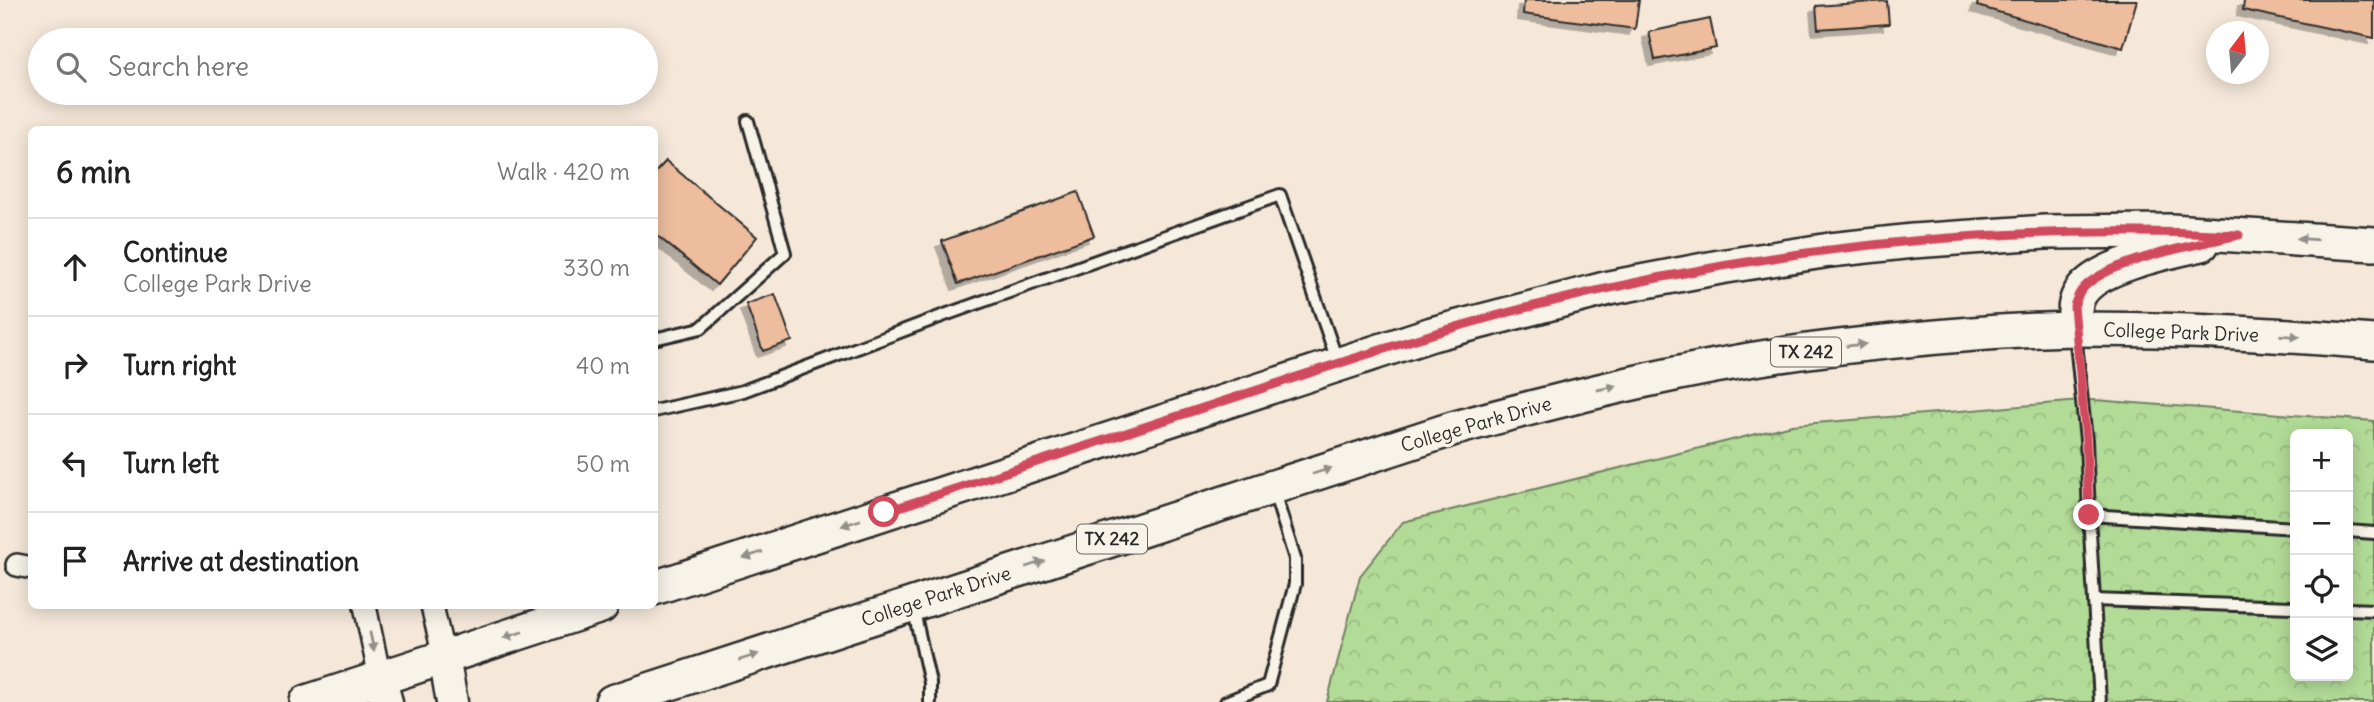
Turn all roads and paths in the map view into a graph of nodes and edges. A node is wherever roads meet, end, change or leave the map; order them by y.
1 (748, 121) dead end
2 (2239, 235) junction
3 (2374, 244) edge
4 (2075, 329) junction
5 (658, 338) edge
6 (2374, 342) edge
7 (1338, 363) junction
8 (658, 410) edge
9 (1272, 487) junction
10 (2089, 515) junction
11 (2290, 528) edge
12 (2353, 531) edge
13 (2374, 533) edge
14 (658, 587) edge
15 (2094, 600) junction
16 (913, 604) junction
17 (2290, 607) edge
18 (366, 609) edge
19 (433, 609) edge
20 (592, 609) edge
21 (2353, 609) edge
22 (2374, 610) edge
23 (444, 657) junction
24 (684, 678) junction
25 (384, 690) edge
26 (307, 702) edge
27 (452, 702) edge
28 (612, 702) edge
29 (646, 702) edge
30 (930, 702) edge
31 (1226, 702) edge
32 (2100, 702) edge

1 - 5 lane
3 -> 2 main road
2 - 4 main road
2 - 7 main road
4 -> 6 main road, College Park Drive / TX 242
9 -> 4 main road, College Park Drive / TX 242
4 - 10 lane
7 - 8 lane
7 -> 14 main road
16 -> 9 main road, College Park Drive / TX 242
9 - 31 lane
10 - 11 lane
10 - 15 lane
12 - 13 lane
15 - 17 lane
15 - 32 lane
24 -> 16 main road, College Park Drive / TX 242
16 - 30 lane
18 -> 25 street
19 - 23 street
20 -> 23 main road
21 - 22 lane
23 - 25 main road
23 - 27 main road
24 - 28 main road, College Park Drive / TX 242
24 - 29 main road
25 - 26 main road

